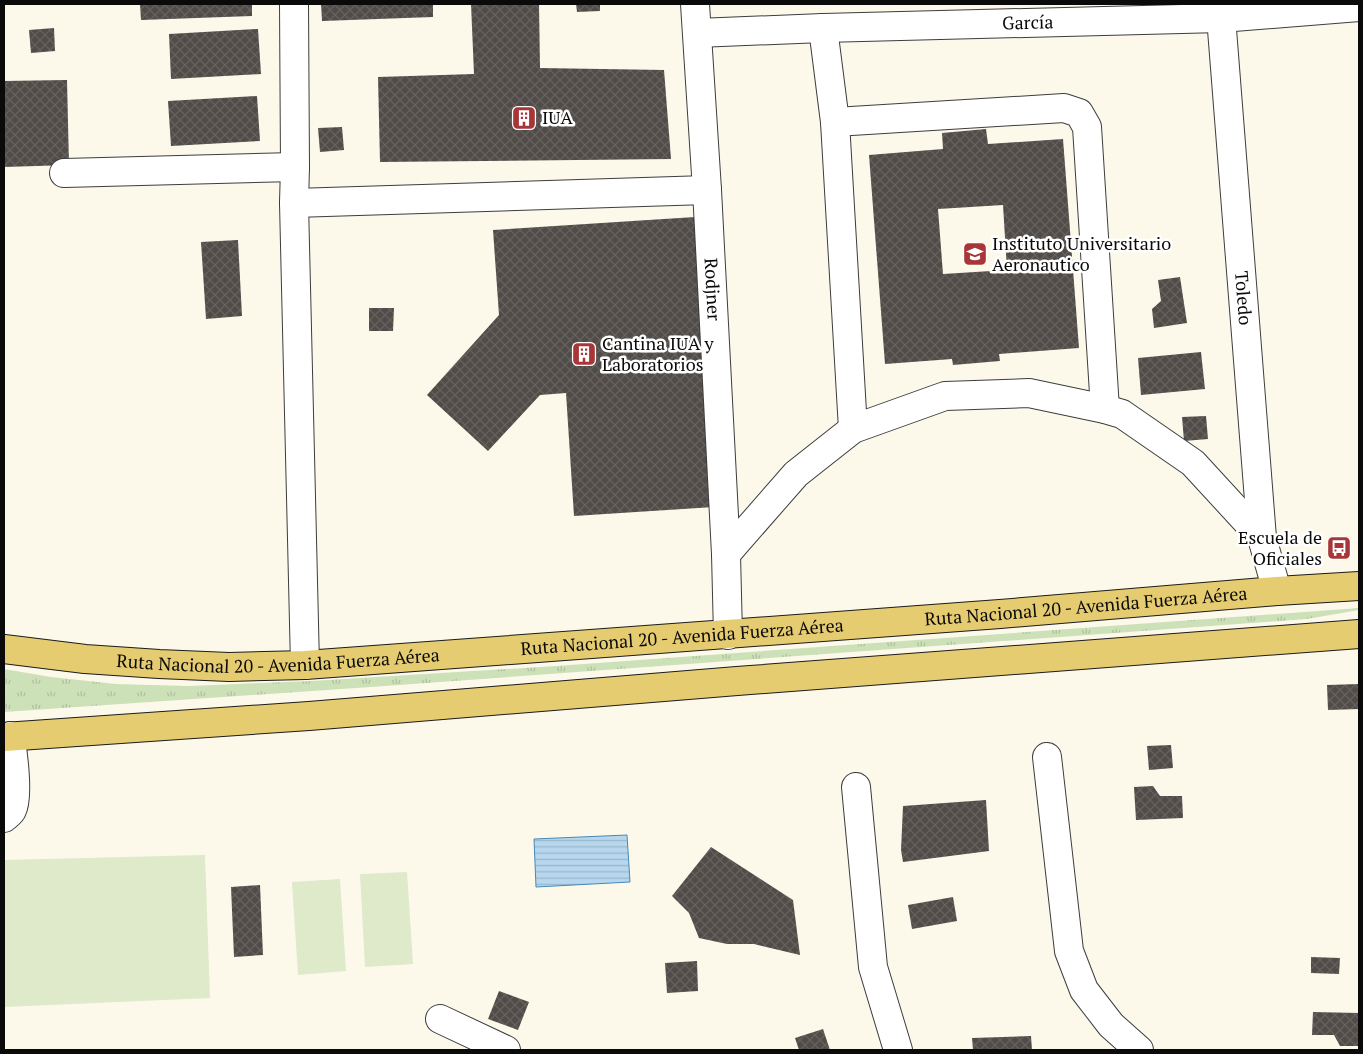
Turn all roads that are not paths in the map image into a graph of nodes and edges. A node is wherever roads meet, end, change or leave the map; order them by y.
1 (294, 4) edge
2 (695, 4) edge
3 (1359, 7) edge
4 (1220, 11) edge
5 (823, 28) junction
6 (697, 33) junction
7 (835, 122) junction
8 (295, 168) junction
9 (64, 173) dead end
10 (707, 190) junction
11 (294, 203) junction
12 (1105, 409) junction
13 (853, 429) junction
14 (1262, 538) junction
15 (726, 554) junction
16 (1359, 586) edge
17 (1276, 591) junction
18 (1359, 634) edge
19 (728, 635) junction
20 (4, 649) edge
21 (305, 665) junction
22 (7, 736) edge
23 (1047, 757) dead end
24 (856, 787) dead end
25 (4, 818) edge
26 (440, 1019) dead end
27 (506, 1050) edge
28 (898, 1050) edge
29 (1138, 1050) edge

1 - 8 street
2 - 6 street, Rodjner
3 - 4 street, García
4 - 5 street, García
4 - 14 street, Toledo
5 - 6 street, García
5 - 7 street
6 - 10 street, Rodjner
7 - 12 street
7 - 13 street
8 - 9 street
8 - 11 street
10 - 11 street
10 - 15 street, Rodjner
11 - 21 street
12 - 13 street
12 - 14 street
13 - 15 street
14 - 17 street, Toledo
15 - 19 street, Rodjner
16 - 17 main road, Ruta Nacional 20 - Avenida Fuerza Aérea
17 - 19 main road, Ruta Nacional 20 - Avenida Fuerza Aérea
18 - 22 main road
19 - 21 main road, Ruta Nacional 20 - Avenida Fuerza Aérea
20 - 21 main road, Ruta Nacional 20 - Avenida Fuerza Aérea
22 - 25 street
23 - 29 street
24 - 28 street
26 - 27 street

